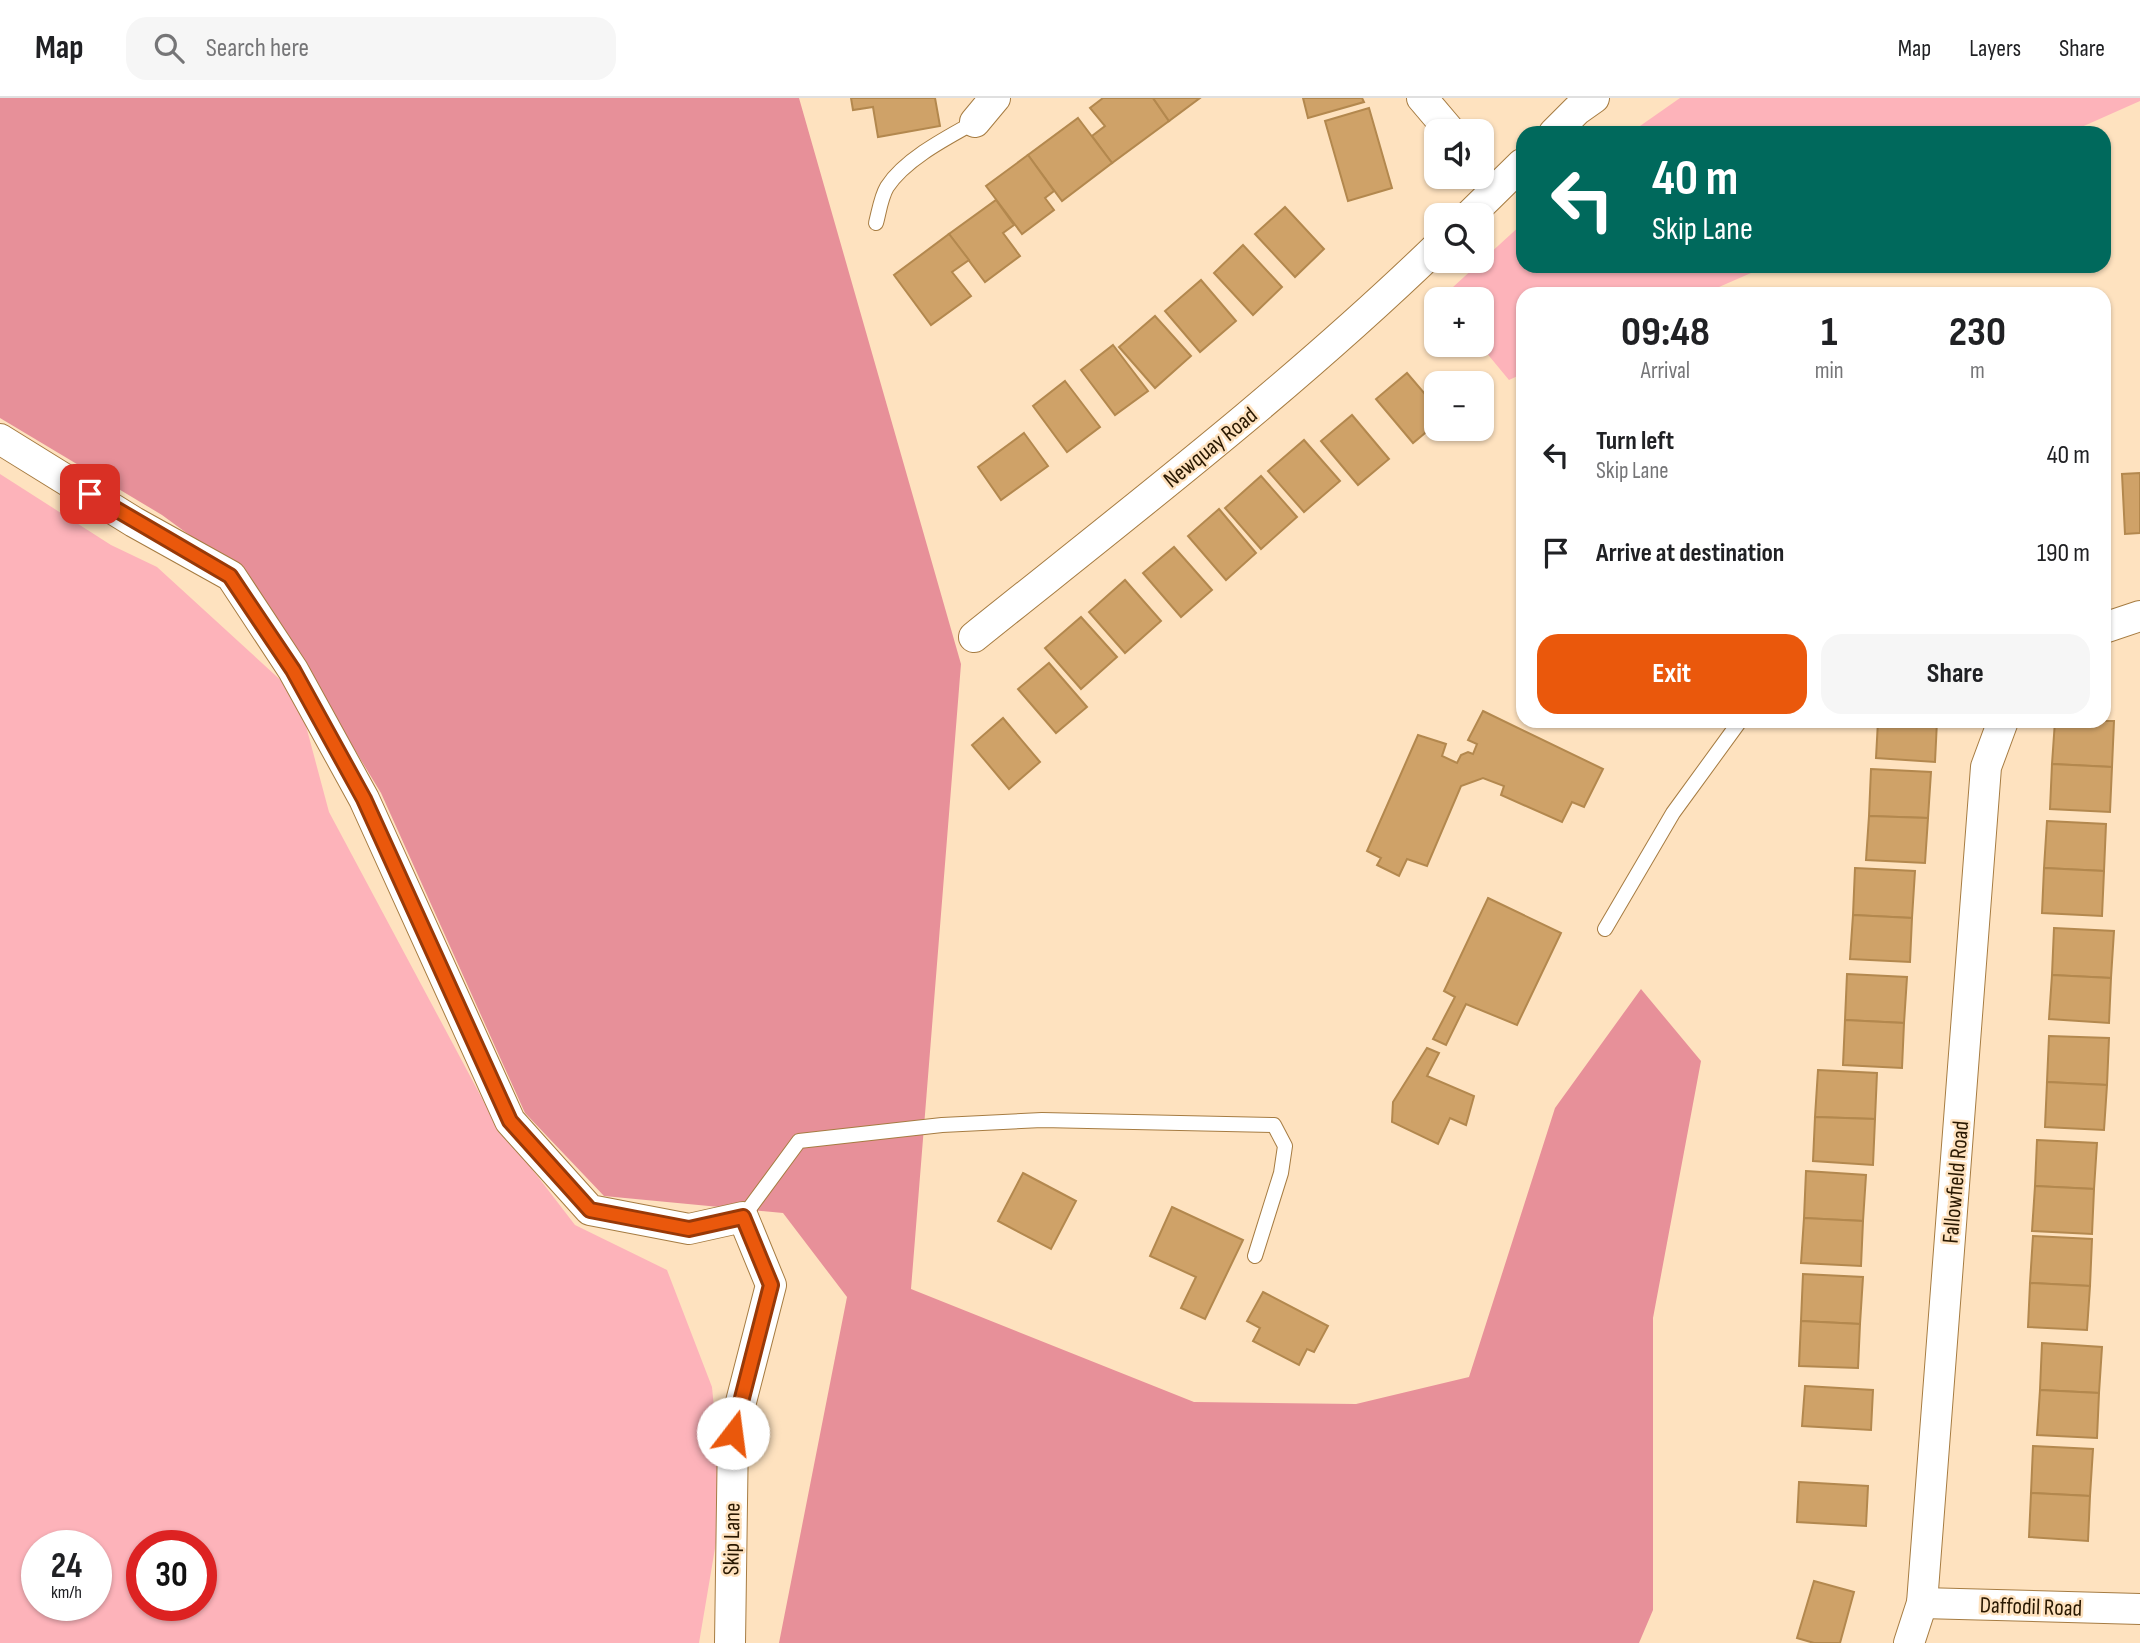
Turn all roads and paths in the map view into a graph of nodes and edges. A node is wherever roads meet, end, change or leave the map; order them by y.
1 (995, 98) edge
2 (1422, 98) edge
3 (1594, 98) edge
4 (1440, 119) edge
5 (975, 122) joint
6 (1561, 126) edge
7 (1516, 167) edge
8 (1494, 176) edge
9 (876, 223) dead end
10 (1424, 260) edge
11 (0, 439) edge
12 (2140, 617) edge
13 (2111, 626) edge
14 (974, 637) dead end
15 (1735, 728) edge
16 (2000, 728) edge
17 (1605, 929) dead end
18 (743, 1217) junction
19 (1255, 1256) dead end
20 (1922, 1603) junction
21 (2140, 1609) edge
22 (730, 1643) edge
23 (1909, 1643) edge

1 - 5 street
2 - 4 street
3 - 6 street
5 - 9 lane
7 - 8 street
10 - 14 street, Newquay Road
11 - 18 street
12 - 13 street
15 - 17 lane
16 - 20 street, Fallowfield Road
18 - 19 lane
18 - 22 street, Skip Lane
20 - 21 street, Daffodil Road
20 - 23 street, Fallowfield Road

